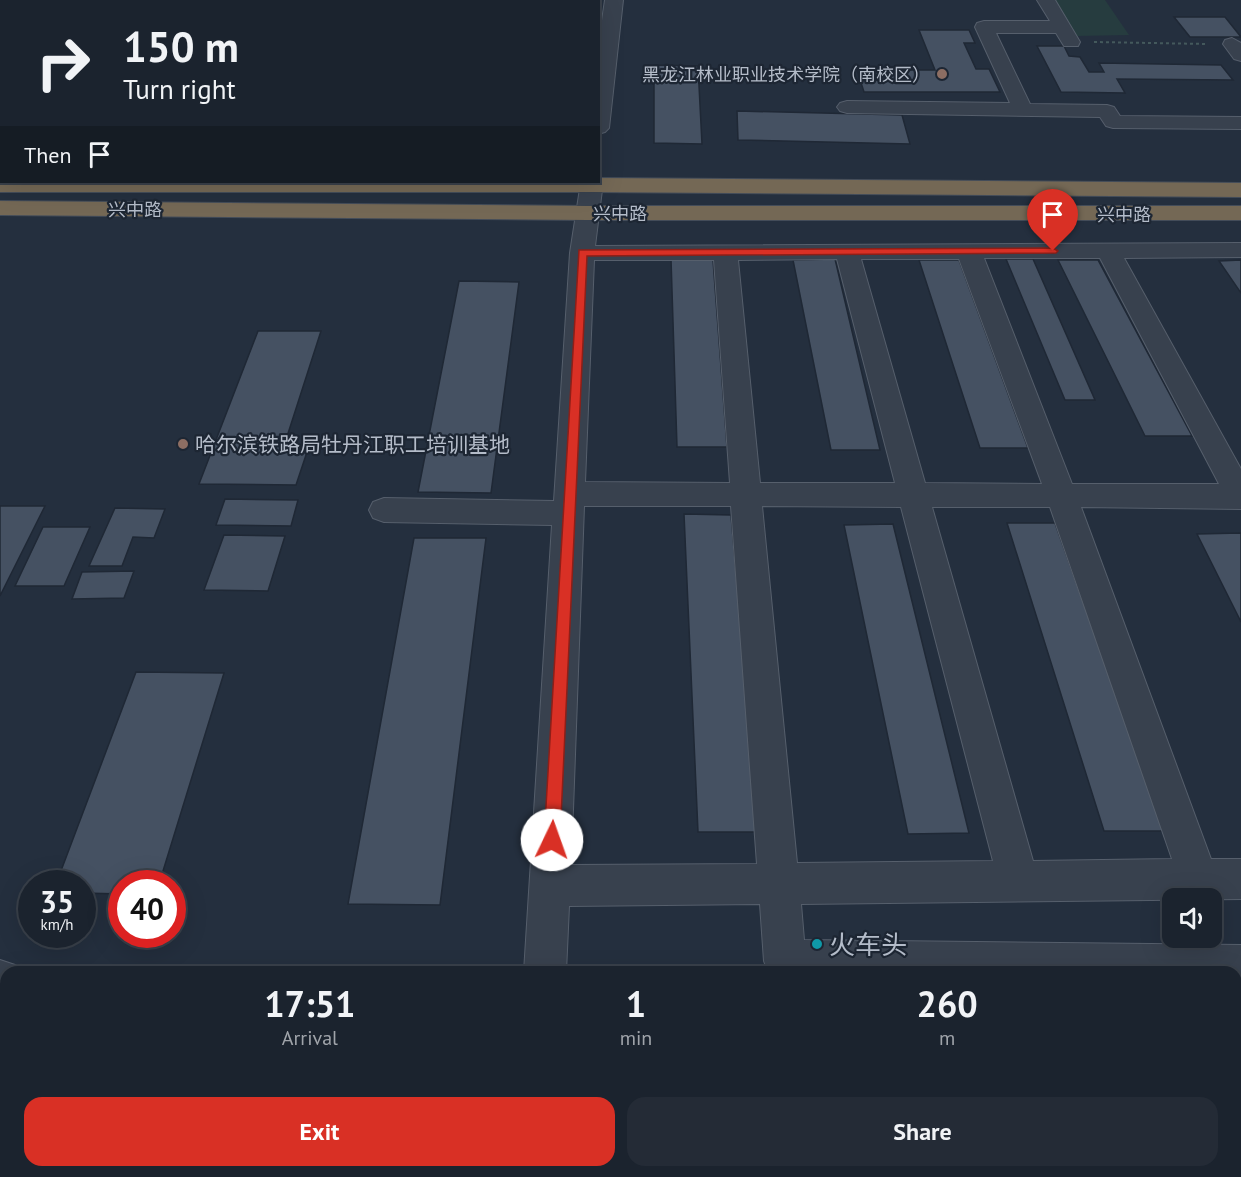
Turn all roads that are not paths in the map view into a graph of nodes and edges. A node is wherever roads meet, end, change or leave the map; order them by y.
1 (614, 0) edge
2 (1046, 0) edge
3 (847, 107) dead end
4 (1023, 110) junction
5 (600, 112) edge
6 (1241, 123) edge
7 (0, 185) edge
8 (1241, 190) edge
9 (590, 193) edge
10 (0, 208) edge
11 (1241, 213) edge
12 (1241, 250) edge
13 (1108, 251) dead end
14 (582, 253) junction
15 (970, 255) dead end
16 (726, 260) dead end
17 (849, 260) dead end
18 (746, 494) junction
19 (912, 495) junction
20 (1061, 495) junction
21 (1241, 496) edge
22 (569, 503) junction
23 (384, 510) dead end
24 (1241, 879) edge
25 (1199, 880) junction
26 (1019, 882) junction
27 (778, 884) junction
28 (550, 886) junction
29 (545, 966) edge
30 (1241, 966) edge

1 - 5 street
2 - 4 street
3 - 4 street
4 - 6 street
7 - 9 highway, 兴中路
8 - 9 highway, 兴中路
9 - 10 highway, 兴中路
9 - 11 highway, 兴中路
9 - 14 street
12 - 14 street
13 - 21 street
14 - 22 street
15 - 20 street
16 - 18 street
17 - 19 street
18 - 19 street
18 - 22 street
18 - 27 street
19 - 20 street
19 - 26 street
20 - 21 street
20 - 25 street
22 - 23 street
22 - 28 street
24 - 25 street
25 - 26 street
26 - 27 street
27 - 28 street
27 - 30 street
28 - 29 street

